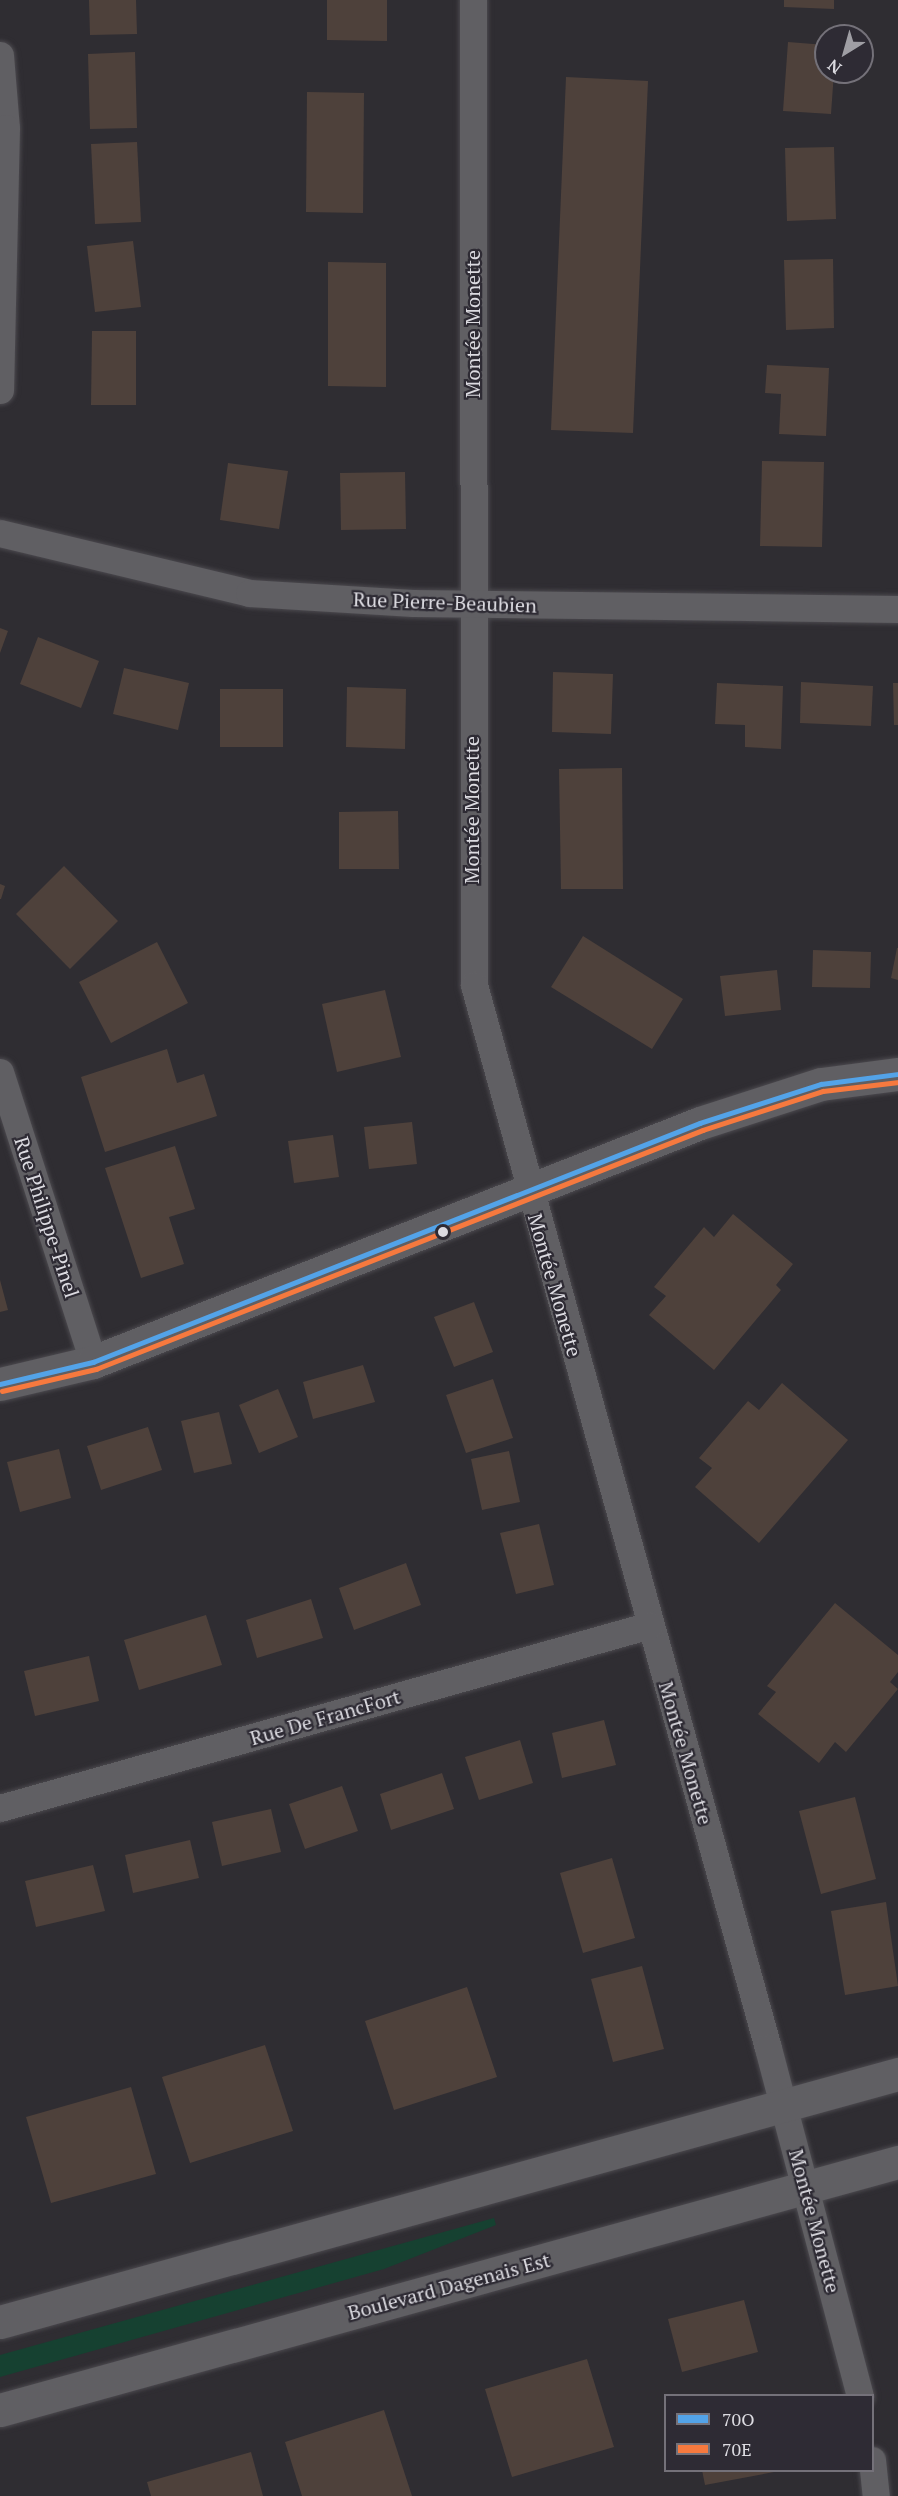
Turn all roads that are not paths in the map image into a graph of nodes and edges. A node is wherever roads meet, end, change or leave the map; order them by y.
1 (473, 0) edge
2 (0, 55) edge
3 (3, 127) edge
4 (0, 390) edge
5 (0, 533) edge
6 (471, 604) junction
7 (898, 609) edge
8 (0, 1072) edge
9 (898, 1074) edge
10 (528, 1191) junction
11 (93, 1362) junction
12 (0, 1384) edge
13 (650, 1625) junction
14 (0, 1809) edge
15 (898, 2074) edge
16 (783, 2104) junction
17 (898, 2162) edge
18 (806, 2187) junction
19 (0, 2322) edge
20 (859, 2394) edge
21 (0, 2410) edge
22 (874, 2472) edge
23 (876, 2496) edge

1 - 6 street, Montée Monette
2 - 3 street
3 - 4 street
5 - 6 street, Rue Pierre-Beaubien
6 - 7 street, Rue Pierre-Beaubien
6 - 10 street, Montée Monette
8 - 11 street, Rue Philippe-Pinel
9 - 10 main road
10 - 11 main road
10 - 13 street, Montée Monette
11 - 12 main road
13 - 14 street, Rue De FrancFort
13 - 16 street, Montée Monette
15 - 16 main road
16 - 18 street, Montée Monette
16 - 19 main road
17 - 18 main road, Boulevard Dagenais Est
18 - 20 street, Montée Monette
18 - 21 main road, Boulevard Dagenais Est
22 - 23 street

